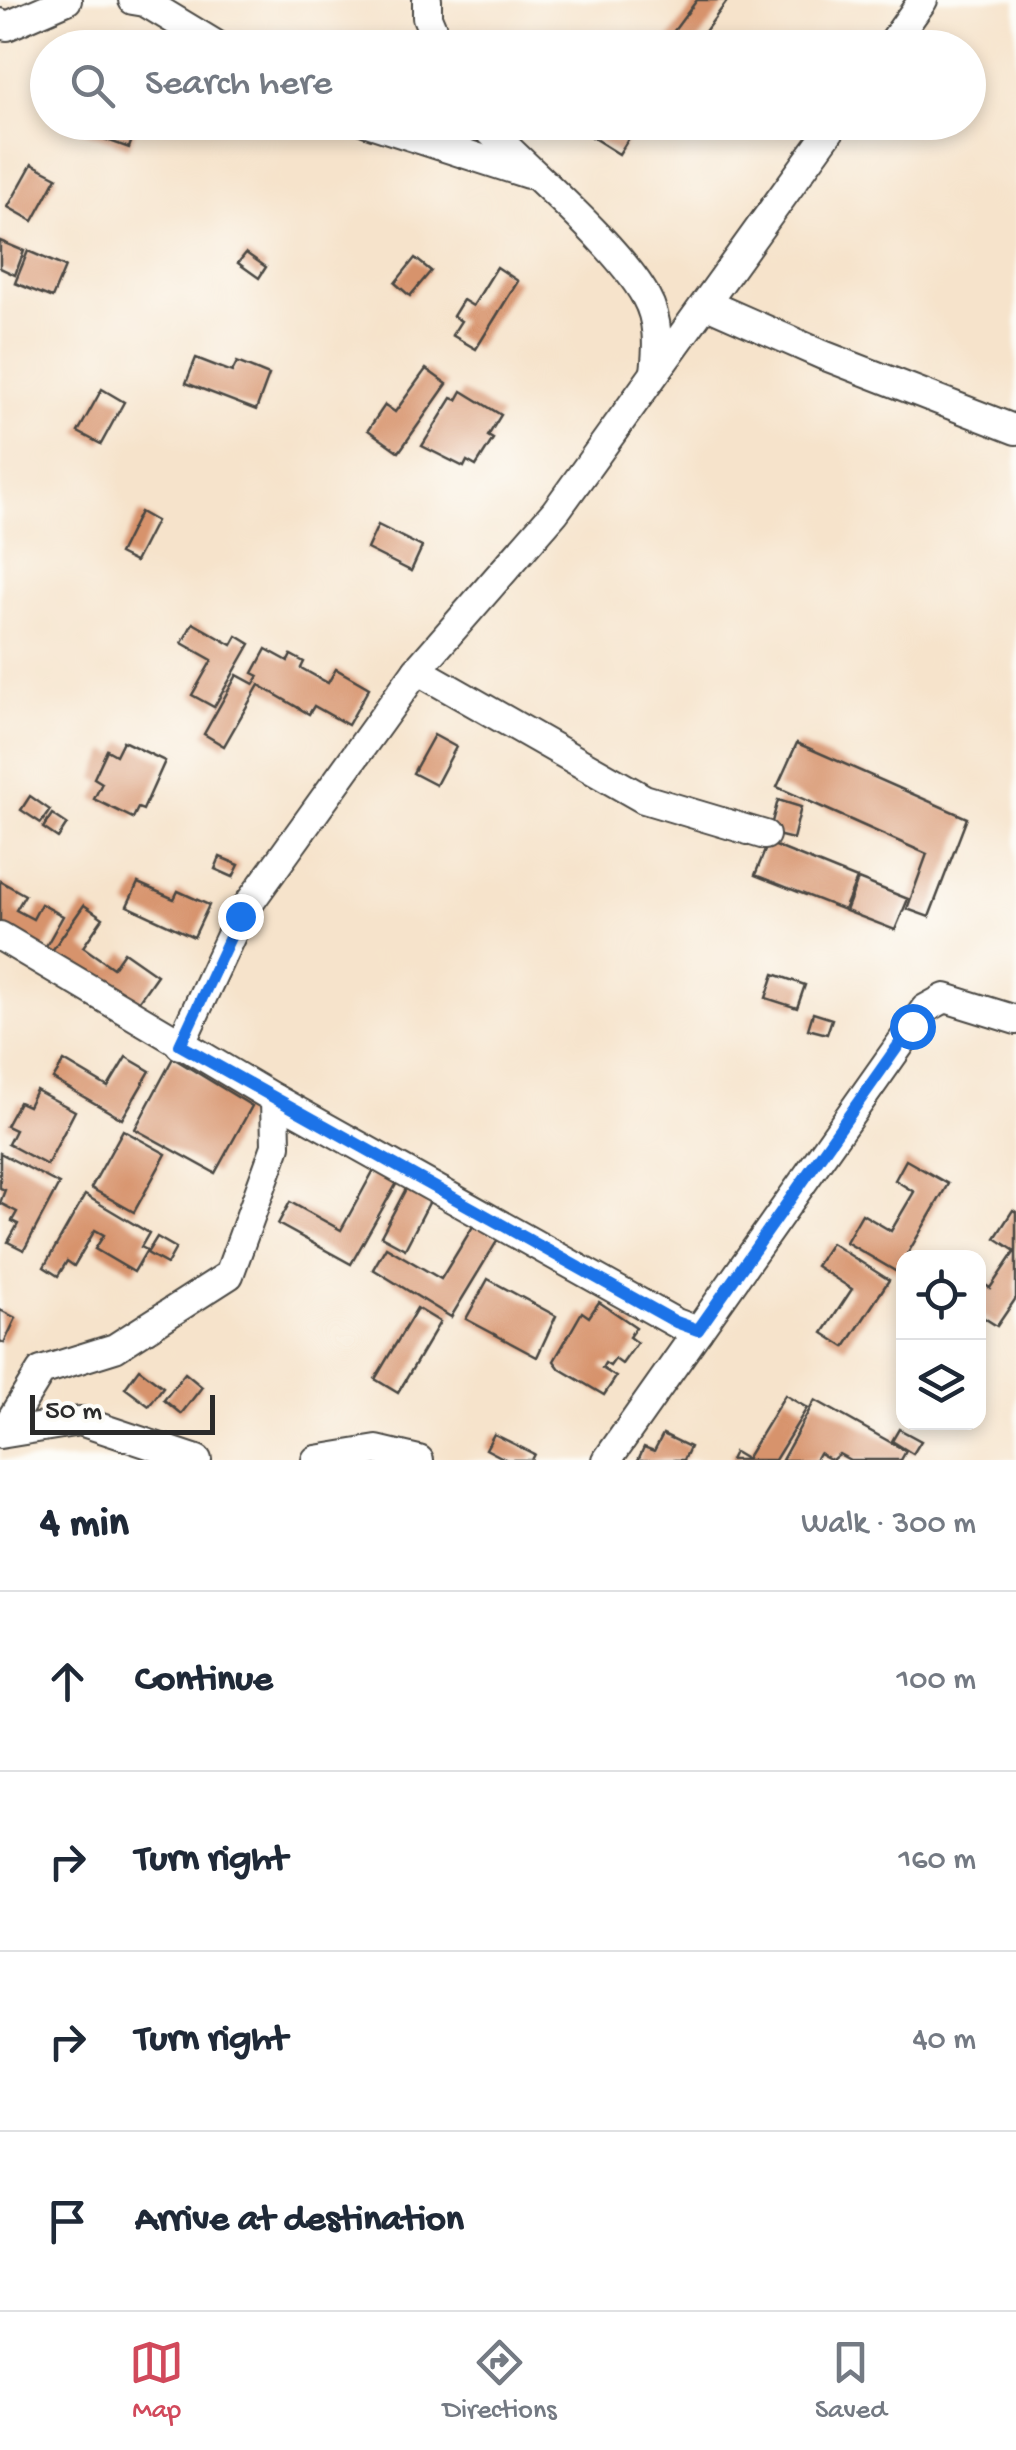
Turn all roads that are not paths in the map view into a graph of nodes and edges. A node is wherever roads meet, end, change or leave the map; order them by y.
1 (67, 0) edge
2 (133, 0) edge
3 (427, 0) edge
4 (923, 0) edge
5 (0, 23) edge
6 (191, 30) edge
7 (433, 30) edge
8 (902, 30) edge
9 (422, 140) edge
10 (498, 140) edge
11 (823, 140) edge
12 (533, 176) junction
13 (707, 304) junction
14 (654, 375) junction
15 (1016, 430) edge
16 (416, 670) junction
17 (765, 835) dead end
18 (0, 936) edge
19 (1016, 1020) edge
20 (180, 1045) junction
21 (274, 1099) junction
22 (698, 1330) junction
23 (2, 1432) edge
24 (197, 1460) edge
25 (316, 1460) edge
26 (419, 1460) edge
27 (607, 1460) edge

1 - 5 street
2 - 6 street
3 - 7 street
4 - 8 street
9 - 12 street
10 - 12 street
11 - 13 street
12 - 14 street
13 - 14 street
13 - 15 street
14 - 16 street
16 - 17 street
16 - 20 street
18 - 20 street
19 - 22 street
20 - 21 street
21 - 22 street
21 - 23 street
22 - 27 street
23 - 24 street
25 - 26 street

